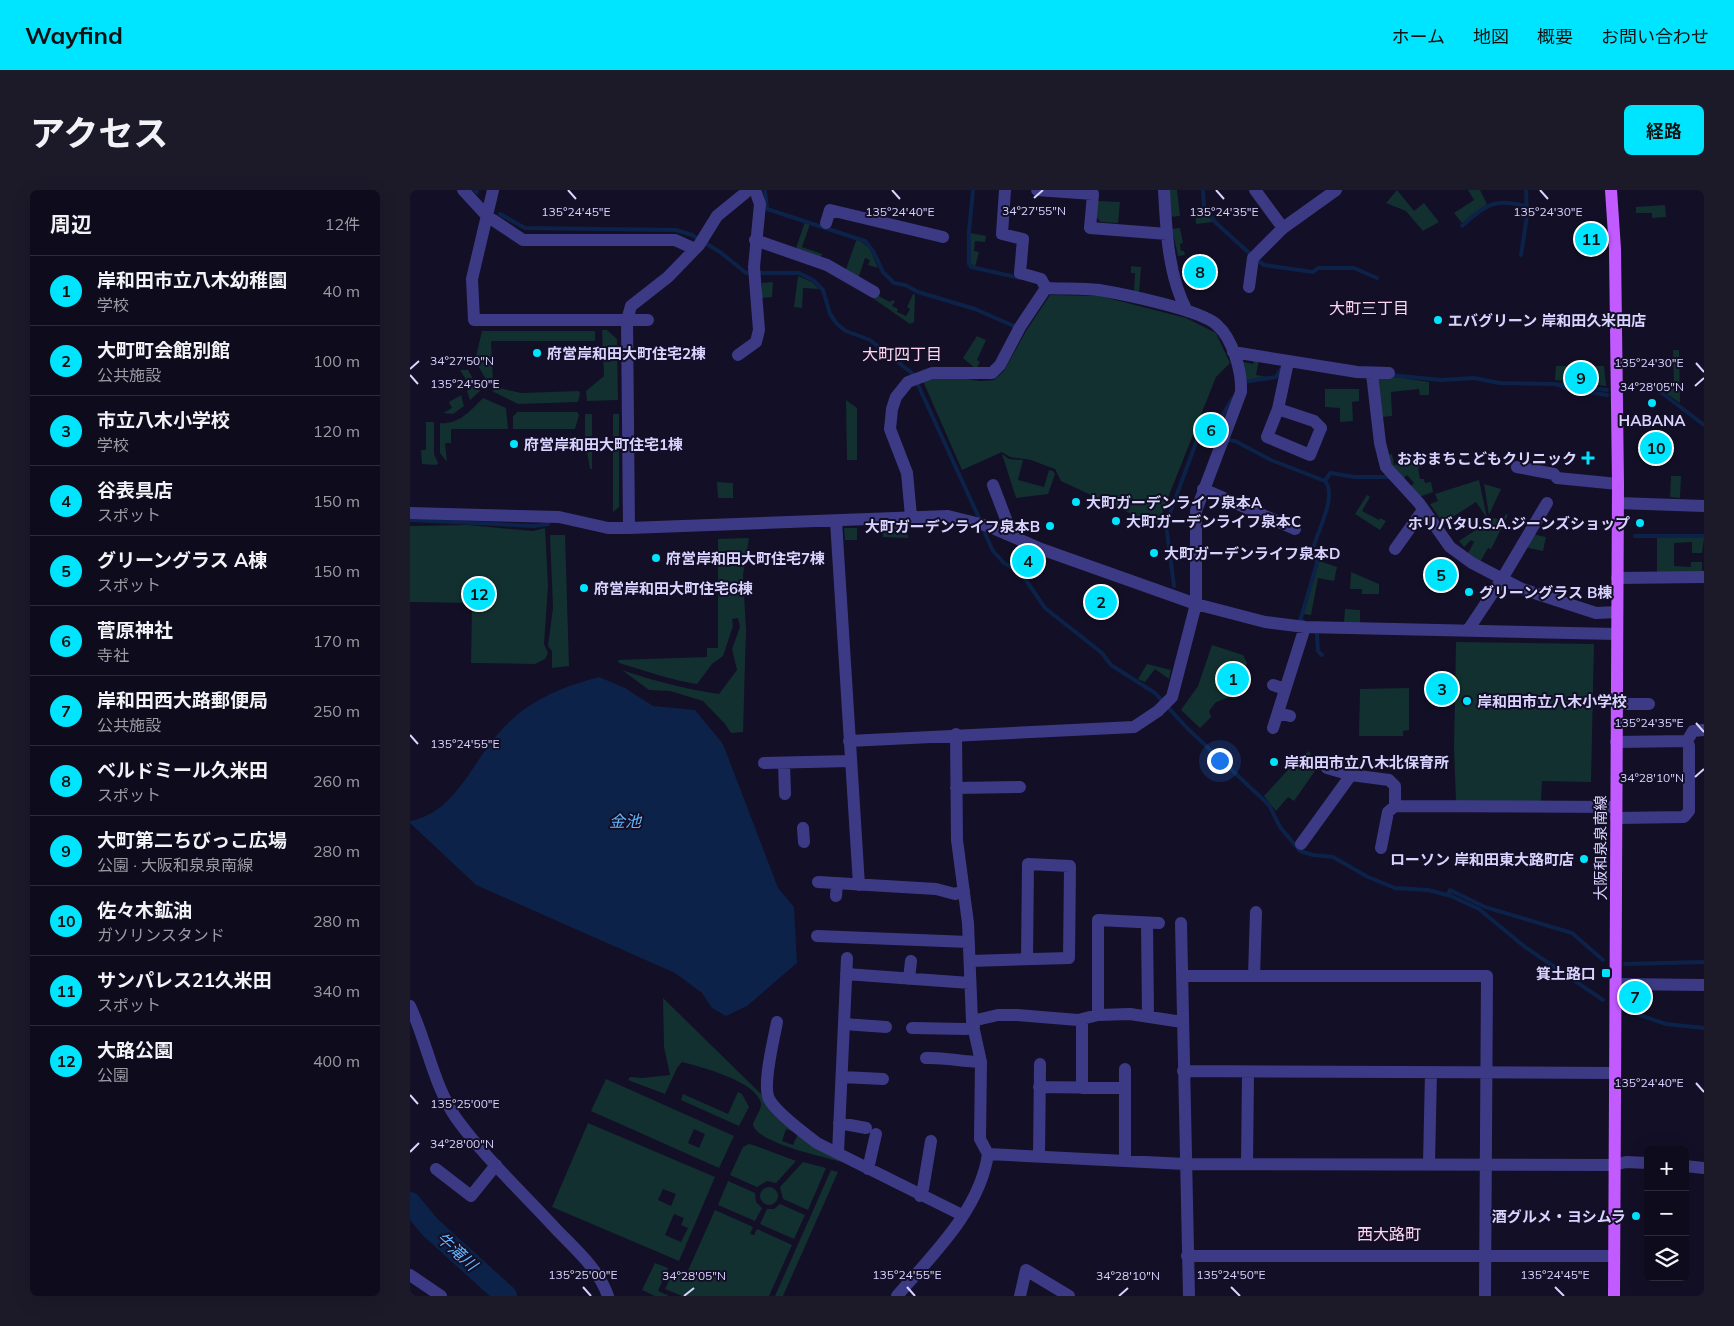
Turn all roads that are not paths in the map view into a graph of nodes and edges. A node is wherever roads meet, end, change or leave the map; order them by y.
1 (463, 190) edge
2 (493, 190) edge
3 (745, 190) edge
4 (755, 190) edge
5 (1005, 190) edge
6 (1037, 190) edge
7 (1164, 190) edge
8 (1336, 190) edge
9 (1611, 190) edge
10 (1250, 192) edge
11 (487, 216) junction
12 (826, 223) dead end
13 (1283, 228) junction
14 (1167, 234) junction
15 (943, 237) dead end
16 (755, 240) junction
17 (699, 244) junction
18 (1046, 288) junction
19 (1249, 288) dead end
20 (874, 292) dead end
21 (1187, 311) junction
22 (627, 320) junction
23 (648, 320) dead end
24 (1233, 352) junction
25 (738, 355) dead end
26 (1288, 362) junction
27 (1389, 372) dead end
28 (1372, 374) junction
29 (1278, 409) dead end
30 (1517, 467) dead end
31 (993, 484) dead end
32 (1618, 484) junction
33 (1203, 489) junction
34 (1548, 502) dead end
35 (1618, 504) junction
36 (1704, 506) edge
37 (1423, 510) junction
38 (410, 513) edge
39 (911, 516) junction
40 (836, 521) junction
41 (629, 528) junction
42 (1295, 528) dead end
43 (1006, 534) junction
44 (1395, 549) dead end
45 (1704, 577) edge
46 (1502, 578) junction
47 (1617, 578) junction
48 (1196, 604) junction
49 (1617, 612) junction
50 (1305, 627) junction
51 (1468, 630) junction
52 (1617, 634) junction
53 (1616, 704) junction
54 (1649, 704) dead end
55 (1273, 728) dead end
56 (1704, 730) edge
57 (956, 734) junction
58 (849, 740) junction
59 (1686, 741) junction
60 (1616, 742) junction
61 (850, 761) junction
62 (764, 763) dead end
63 (784, 763) junction
64 (1327, 768) dead end
65 (1351, 775) junction
66 (1020, 787) dead end
67 (956, 788) junction
68 (785, 794) dead end
69 (1395, 806) junction
70 (1616, 812) junction
71 (1301, 844) dead end
72 (1381, 848) dead end
73 (818, 882) dead end
74 (859, 885) junction
75 (964, 891) junction
76 (1256, 912) dead end
77 (1181, 923) dead end
78 (817, 936) dead end
79 (969, 942) junction
80 (847, 958) dead end
81 (1027, 959) junction
82 (911, 961) dead end
83 (970, 961) junction
84 (846, 974) junction
85 (1182, 976) junction
86 (1254, 976) junction
87 (909, 979) junction
88 (970, 983) junction
89 (1616, 984) junction
90 (1704, 985) edge
91 (410, 1006) edge
92 (1098, 1015) junction
93 (1148, 1016) junction
94 (1082, 1019) junction
95 (777, 1022) dead end
96 (1182, 1022) junction
97 (844, 1024) junction
98 (973, 1024) junction
99 (886, 1027) dead end
100 (912, 1028) dead end
101 (926, 1058) dead end
102 (980, 1062) junction
103 (1040, 1064) dead end
104 (1125, 1069) dead end
105 (1183, 1071) junction
106 (1248, 1072) junction
107 (1431, 1072) junction
108 (1486, 1072) junction
109 (1614, 1073) junction
110 (842, 1077) junction
111 (883, 1079) dead end
112 (1040, 1087) junction
113 (1082, 1088) junction
114 (1125, 1088) junction
115 (839, 1123) junction
116 (931, 1140) dead end
117 (838, 1152) junction
118 (988, 1154) junction
119 (1039, 1156) junction
120 (1125, 1161) junction
121 (1185, 1164) junction
122 (1247, 1164) junction
123 (1429, 1164) junction
124 (1486, 1164) junction
125 (1644, 1164) edge
126 (1614, 1165) junction
127 (496, 1166) junction
128 (1689, 1166) edge
129 (436, 1168) dead end
130 (1704, 1168) edge
131 (868, 1169) junction
132 (920, 1196) junction
133 (962, 1215) junction
134 (1187, 1256) junction
135 (1614, 1256) junction
136 (1485, 1257) junction
137 (410, 1275) edge
138 (441, 1296) edge
139 (608, 1296) edge
140 (897, 1296) edge
141 (1020, 1296) edge
142 (1069, 1296) edge
143 (1189, 1296) edge
144 (1485, 1296) edge
145 (1614, 1296) edge

1 - 11 street
2 - 11 street
3 - 17 street
4 - 16 street
5 - 18 street
6 - 14 street
7 - 14 street
8 - 13 street
9 - 32 main road, 大阪和泉泉南線
10 - 13 street
11 - 17 street
11 - 22 street
12 - 15 street
13 - 19 street
14 - 21 street
16 - 20 street
16 - 25 street
17 - 22 street
18 - 21 street
18 - 39 street
21 - 24 street
22 - 23 street
22 - 41 street
24 - 26 street
24 - 33 street
26 - 28 street
26 - 29 street
27 - 28 street
28 - 37 street
30 - 32 street
31 - 43 street
32 - 35 main road, 大阪和泉泉南線
33 - 42 street
33 - 48 street
34 - 46 street
35 - 36 street
35 - 47 main road, 大阪和泉泉南線
37 - 44 street
37 - 46 street
38 - 41 street
39 - 40 street
39 - 43 street
40 - 41 street
40 - 58 street
43 - 48 street
45 - 47 street
46 - 49 street
46 - 51 street
47 - 49 main road, 大阪和泉泉南線
48 - 50 street
48 - 57 street
49 - 52 main road, 大阪和泉泉南線
50 - 51 street
50 - 55 street
51 - 52 street
52 - 53 main road, 大阪和泉泉南線
53 - 54 street
53 - 60 main road, 大阪和泉泉南線
56 - 59 street
57 - 58 street
57 - 67 street
58 - 61 street
59 - 60 street
59 - 70 street
60 - 70 main road, 大阪和泉泉南線
61 - 63 street
61 - 74 street
62 - 63 street
63 - 68 street
64 - 65 street
65 - 69 street
65 - 71 street
66 - 67 street
67 - 75 street
69 - 70 street
69 - 72 street
70 - 89 main road, 大阪和泉泉南線
73 - 74 street
74 - 75 street
75 - 79 street
76 - 86 street
77 - 85 street
78 - 79 street
79 - 83 street
80 - 84 street
81 - 81 street
81 - 83 street
82 - 87 street
83 - 88 street
84 - 87 street
84 - 97 street
85 - 86 street
85 - 96 street
86 - 108 street
87 - 88 street
88 - 98 street
89 - 90 street
89 - 109 main road, 大阪和泉泉南線
91 - 127 street
92 - 93 street
92 - 93 street
92 - 94 street
93 - 96 street
94 - 98 street
94 - 113 street
95 - 117 street
96 - 105 street
97 - 99 street
97 - 110 street
98 - 100 street
98 - 102 street
101 - 102 street
102 - 118 street
103 - 112 street
104 - 114 street
105 - 106 street
105 - 121 street
106 - 107 street
106 - 122 street
107 - 108 street
107 - 123 street
108 - 109 street
108 - 124 street
109 - 126 main road, 大阪和泉泉南線
110 - 111 street
110 - 115 street
112 - 113 street
112 - 119 street
113 - 114 street
114 - 120 street
115 - 117 street
115 - 131 street
116 - 132 street
117 - 131 street
118 - 119 street
118 - 133 street
119 - 120 street
120 - 121 street
121 - 122 street
121 - 134 street
122 - 123 street
123 - 124 street
124 - 126 street
124 - 136 street
125 - 126 street
126 - 135 main road, 大阪和泉泉南線
127 - 129 street
127 - 139 street
128 - 130 street
131 - 132 street
132 - 133 street
133 - 140 street
134 - 136 street
134 - 143 street
135 - 136 street
135 - 145 main road, 大阪和泉泉南線
136 - 144 street
137 - 138 street
141 - 142 street

